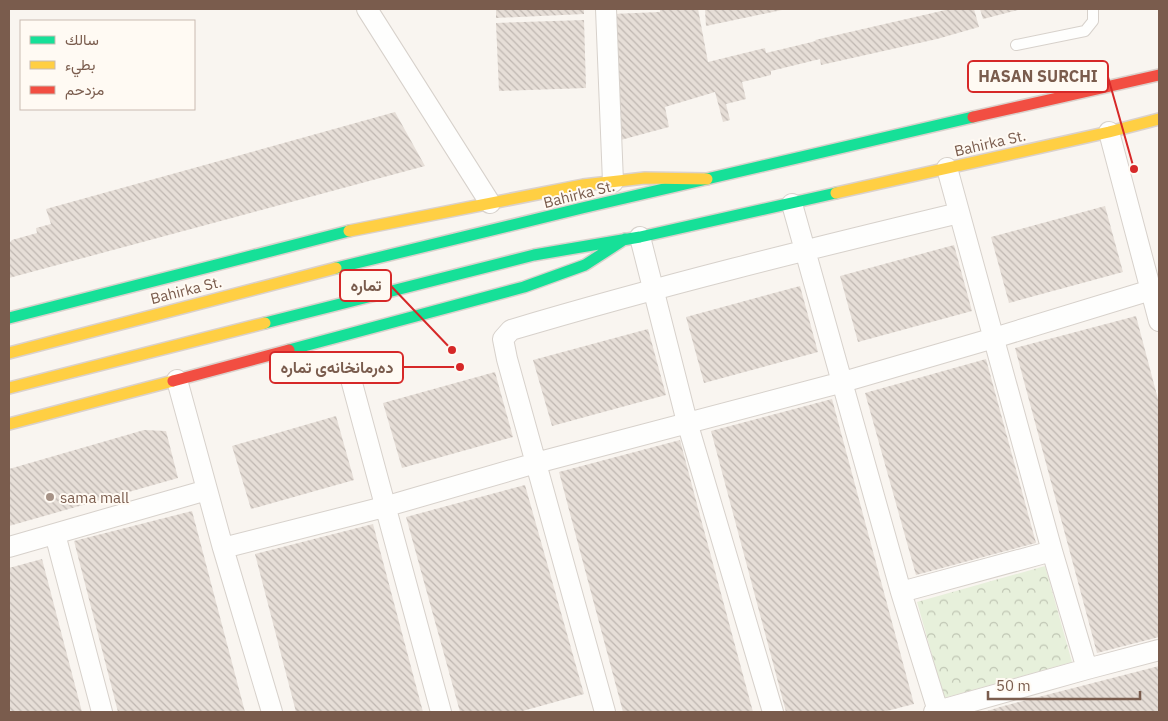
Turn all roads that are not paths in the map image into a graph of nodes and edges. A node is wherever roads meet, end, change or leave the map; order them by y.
1 (368, 9) edge
2 (606, 9) edge
3 (1093, 9) edge
4 (1016, 44) dead end
5 (1159, 75) edge
6 (1159, 119) edge
7 (1109, 132) junction
8 (947, 168) junction
9 (706, 179) junction
10 (613, 182) junction
11 (490, 203) junction
12 (792, 204) junction
13 (959, 213) junction
14 (633, 238) junction
15 (805, 250) junction
16 (654, 289) junction
17 (1151, 290) junction
18 (9, 318) edge
19 (1159, 321) edge
20 (994, 338) junction
21 (9, 353) edge
22 (349, 372) dead end
23 (177, 380) junction
24 (843, 382) junction
25 (9, 388) edge
26 (687, 422) junction
27 (9, 424) edge
28 (536, 463) junction
29 (208, 490) junction
30 (384, 507) junction
31 (55, 534) junction
32 (9, 547) edge
33 (223, 548) junction
34 (1052, 551) junction
35 (901, 592) junction
36 (1159, 650) edge
37 (1087, 669) junction
38 (600, 711) edge
39 (102, 712) edge
40 (272, 712) edge
41 (441, 712) edge
42 (773, 712) edge
43 (936, 712) edge

1 - 11 street
2 - 10 street
3 - 4 lane
5 - 9 main road, Bahirka St.
6 - 7 main road, Bahirka St.
7 - 8 main road, Bahirka St.
7 - 17 street
8 - 12 main road, Bahirka St.
8 - 13 street
9 - 10 main road
9 - 21 main road, Bahirka St.
10 - 11 main road
11 - 18 main road
12 - 14 main road, Bahirka St.
12 - 15 street
13 - 15 street
13 - 20 street
14 - 16 street
14 - 23 main road
14 - 25 main road, Bahirka St.
15 - 16 street
15 - 24 street
16 - 26 street
16 - 28 street
17 - 19 street
17 - 20 street
20 - 24 street
20 - 34 street
22 - 30 street
23 - 27 main road
23 - 29 street
24 - 26 street
24 - 35 street
26 - 28 street
26 - 42 street
28 - 30 street
28 - 38 street
29 - 31 street
29 - 33 street
30 - 33 street
30 - 41 street
31 - 32 street
31 - 39 street
33 - 40 street
34 - 35 street
34 - 37 street
35 - 43 street
36 - 37 street
37 - 43 street

